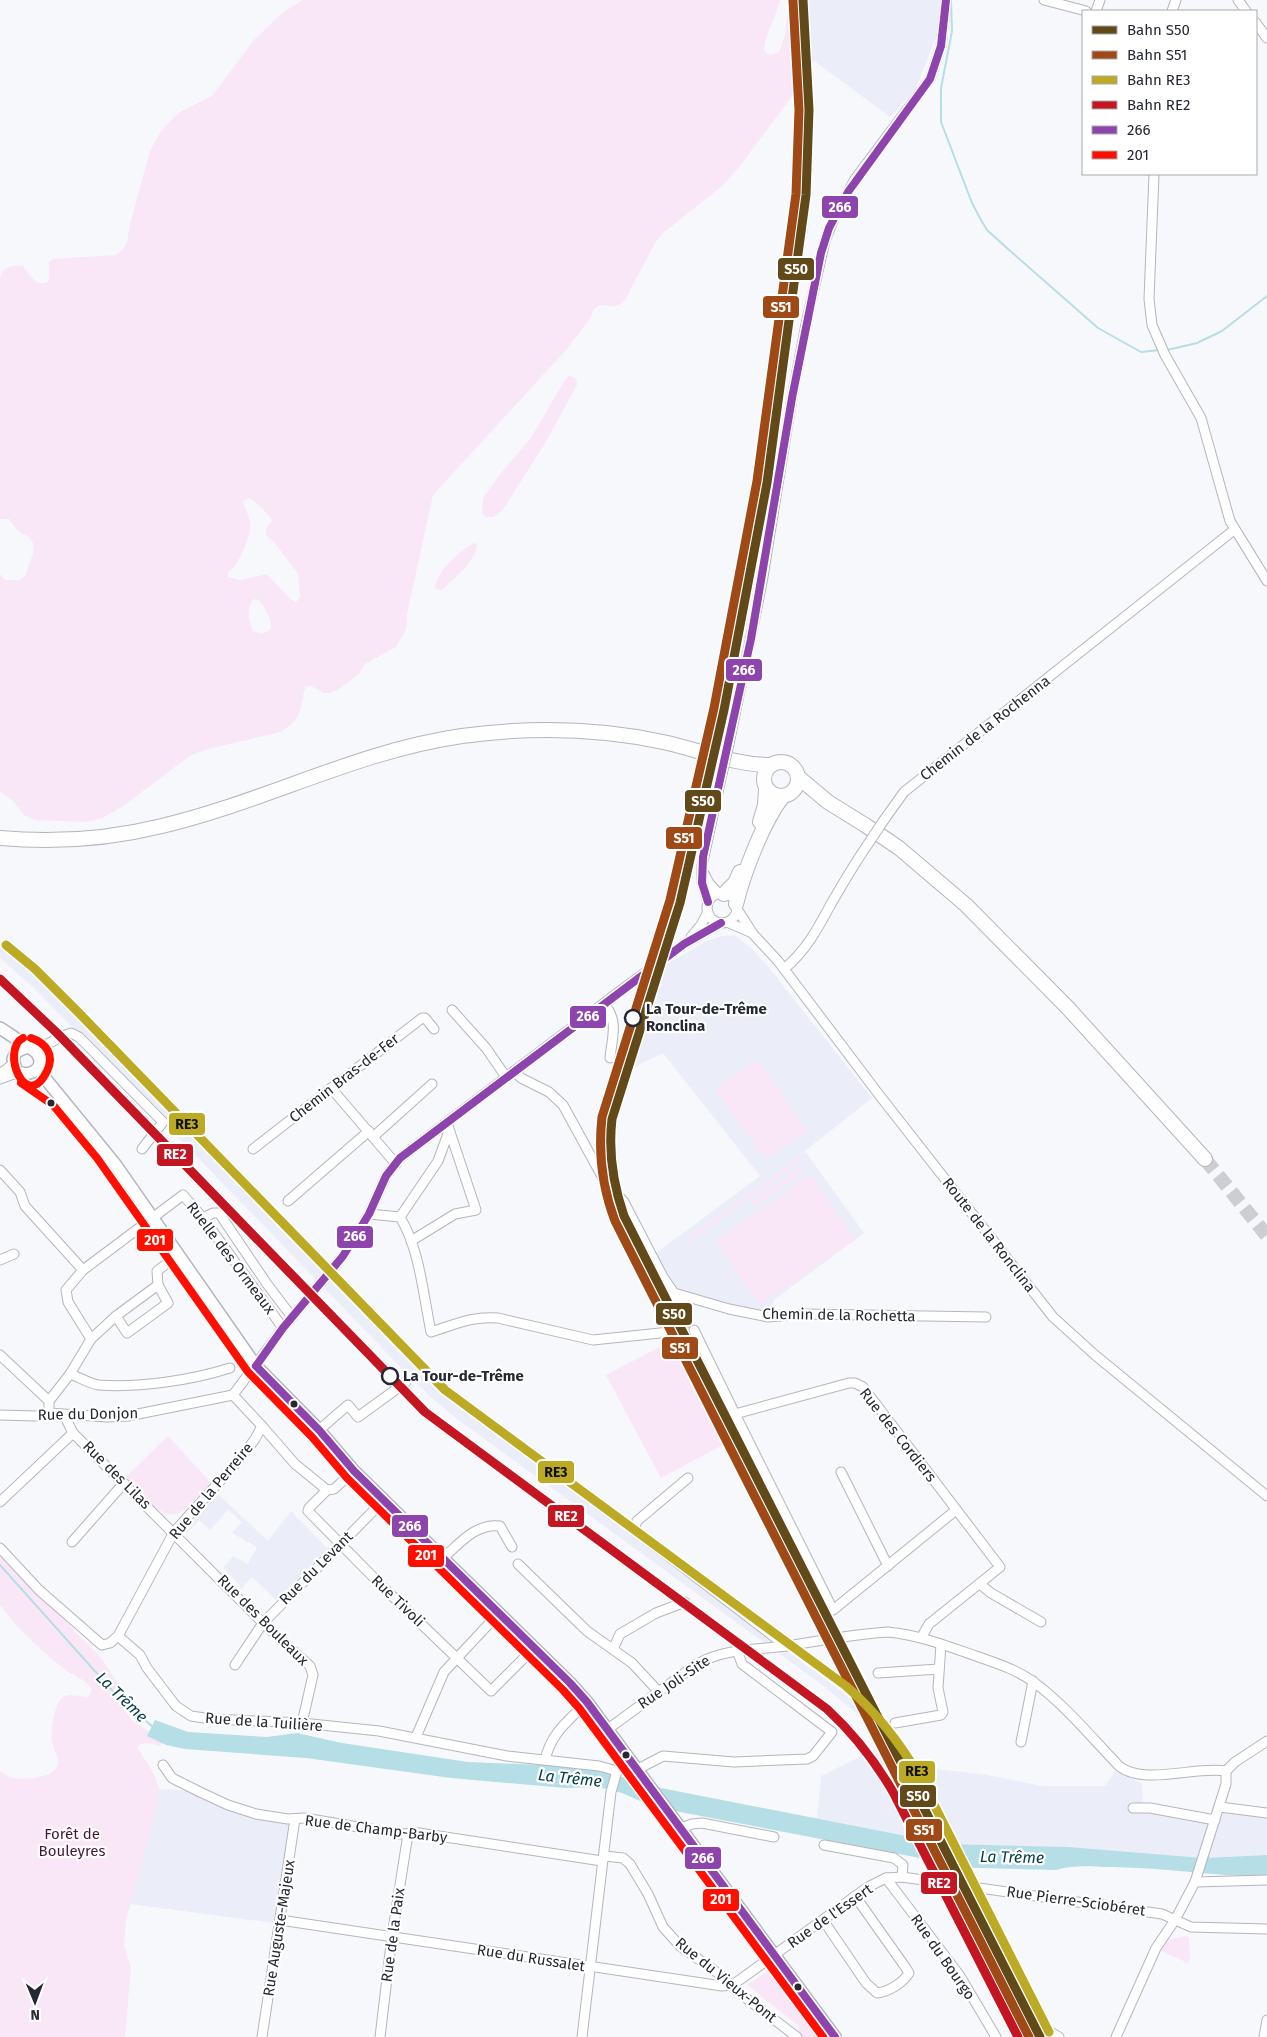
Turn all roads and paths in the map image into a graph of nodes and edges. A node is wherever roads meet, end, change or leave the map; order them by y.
1 (946, 0) edge
2 (1044, 0) edge
3 (1082, 10) edge
4 (1257, 24) edge
5 (1267, 38) edge
6 (1154, 175) edge
7 (1234, 530) junction
8 (1267, 581) edge
9 (734, 761) junction
10 (772, 764) junction
11 (798, 777) junction
12 (765, 786) junction
13 (787, 795) junction
14 (828, 802) junction
15 (0, 838) edge
16 (702, 870) junction
17 (722, 894) junction
18 (736, 906) junction
19 (708, 907) junction
20 (724, 922) junction
21 (753, 934) junction
22 (684, 944) junction
23 (784, 969) junction
24 (604, 1004) junction
25 (452, 1010) dead end
26 (0, 1028) edge
27 (434, 1028) dead end
28 (0, 1034) edge
29 (48, 1045) junction
30 (29, 1048) junction
31 (610, 1058) dead end
32 (40, 1062) junction
33 (18, 1067) junction
34 (0, 1074) edge
35 (510, 1074) junction
36 (0, 1079) edge
37 (432, 1084) dead end
38 (331, 1088) junction
39 (60, 1098) junction
40 (448, 1127) junction
41 (371, 1134) junction
42 (142, 1149) dead end
43 (254, 1149) dead end
44 (1205, 1159) tunnel mouth
45 (396, 1164) junction
46 (0, 1170) edge
47 (288, 1201) dead end
48 (369, 1214) junction
49 (400, 1217) junction
50 (152, 1218) junction
51 (203, 1218) junction
52 (411, 1241) junction
53 (14, 1254) dead end
54 (178, 1255) junction
55 (0, 1260) edge
56 (83, 1270) junction
57 (158, 1284) junction
58 (674, 1294) junction
59 (116, 1316) junction
60 (292, 1317) junction
61 (986, 1317) dead end
62 (283, 1328) junction
63 (694, 1330) dead end
64 (91, 1339) junction
65 (0, 1355) edge
66 (256, 1366) junction
67 (230, 1368) dead end
68 (70, 1374) junction
69 (406, 1382) dead end
70 (233, 1395) junction
71 (49, 1400) junction
72 (49, 1414) junction
73 (735, 1414) junction
74 (0, 1415) edge
75 (64, 1415) junction
76 (262, 1426) junction
77 (319, 1430) junction
78 (74, 1433) junction
79 (354, 1470) junction
80 (841, 1472) dead end
81 (688, 1478) dead end
82 (124, 1483) junction
83 (327, 1490) junction
84 (1267, 1496) edge
85 (384, 1500) junction
86 (0, 1502) edge
87 (956, 1510) junction
88 (174, 1532) junction
89 (72, 1542) dead end
90 (340, 1544) junction
91 (512, 1547) dead end
92 (0, 1548) edge
93 (443, 1558) junction
94 (518, 1564) dead end
95 (888, 1566) junction
96 (980, 1584) junction
97 (685, 1602) dead end
98 (499, 1613) junction
99 (1041, 1622) dead end
100 (262, 1623) junction
101 (118, 1636) junction
102 (921, 1638) junction
103 (942, 1644) junction
104 (786, 1646) junction
105 (534, 1648) junction
106 (613, 1649) junction
107 (737, 1650) junction
108 (456, 1658) junction
109 (235, 1665) dead end
110 (939, 1670) junction
111 (878, 1674) dead end
112 (1034, 1681) junction
113 (658, 1692) junction
114 (587, 1702) junction
115 (302, 1723) junction
116 (896, 1723) dead end
117 (608, 1729) junction
118 (416, 1737) junction
119 (1267, 1741) edge
120 (1021, 1742) dead end
121 (545, 1760) junction
122 (163, 1765) dead end
123 (635, 1766) junction
124 (1226, 1771) junction
125 (616, 1773) junction
126 (1220, 1807) junction
127 (1133, 1808) dead end
128 (1267, 1813) edge
129 (295, 1819) junction
130 (1215, 1820) junction
131 (681, 1828) junction
132 (408, 1834) junction
133 (774, 1837) dead end
134 (824, 1845) dead end
135 (604, 1858) junction
136 (902, 1877) junction
137 (886, 1878) junction
138 (1195, 1880) junction
139 (1267, 1880) edge
140 (855, 1896) junction
141 (280, 1920) junction
142 (823, 1920) junction
143 (1175, 1920) junction
144 (1267, 1929) edge
145 (392, 1936) junction
146 (774, 1955) junction
147 (590, 1967) junction
148 (732, 1985) junction
149 (1267, 2020) edge
150 (1042, 2024) dead end
151 (262, 2037) edge
152 (380, 2037) edge
153 (582, 2037) edge
154 (797, 2037) edge
155 (835, 2037) edge
156 (996, 2037) edge
157 (1059, 2037) edge
158 (1116, 2037) edge
159 (1264, 2037) edge

1 - 16 street, bridge
2 - 3 street
4 - 5 street
6 - 7 street
7 - 8 street
7 - 23 street, Chemin de la Rochenna, bridge
9 - 10 highway
9 - 12 highway
9 - 15 highway
10 - 11 highway
10 - 12 highway
11 - 13 highway
11 - 14 highway
12 - 13 highway
12 - 17 highway
13 - 14 highway
13 - 18 highway
14 - 44 highway
16 - 17 street
16 - 19 street
17 - 18 street
17 - 19 street
18 - 20 street
18 - 21 street
19 - 20 street
19 - 22 street
20 - 21 street
20 - 22 street
21 - 23 street, Route de la Ronclina
22 - 24 street
23 - 84 street, Route de la Ronclina
24 - 31 street
24 - 35 street
25 - 35 street
26 - 30 main road
27 - 38 street, Chemin Bras-de-Fer
28 - 33 main road
29 - 30 street
29 - 32 street
29 - 42 street
30 - 32 main road
30 - 33 main road
32 - 33 main road
32 - 39 main road
33 - 34 street
33 - 36 street
33 - 39 main road
35 - 40 street
35 - 58 street
37 - 41 street
38 - 41 street
38 - 43 street, Chemin Bras-de-Fer
39 - 50 main road
40 - 45 street
40 - 49 street
40 - 52 street
41 - 45 street
41 - 47 street
45 - 48 street
46 - 56 street
48 - 49 street
48 - 60 street
49 - 52 street
50 - 51 street, Ruelle des Ormeaux
50 - 54 main road
50 - 56 street
51 - 60 street
51 - 62 street, Ruelle des Ormeaux
52 - 58 street
53 - 55 street
54 - 57 street
54 - 66 main road
56 - 64 street
57 - 59 street
57 - 59 street
58 - 61 street, Chemin de la Rochetta
59 - 64 street
60 - 62 street
62 - 66 street
63 - 73 street
64 - 68 street
65 - 71 street
66 - 70 street
66 - 77 main road
67 - 68 street
68 - 71 street
69 - 77 street
70 - 75 street, Rue du Donjon
70 - 76 street, Rue de la Perreire
71 - 72 street
72 - 74 street, Rue du Donjon
72 - 75 street, Rue du Donjon
73 - 87 street, Rue des Cordiers
73 - 95 street
75 - 78 street, Rue des Lilas
76 - 83 street
76 - 88 street, Rue de la Perreire
77 - 79 main road
78 - 82 street, Rue des Lilas
78 - 86 street
79 - 83 street
79 - 85 main road
80 - 95 street
81 - 104 street
82 - 88 street, Rue des Lilas
82 - 89 street
83 - 90 street, Rue Tivoli
85 - 90 street, Rue du Levant
85 - 93 main road
87 - 95 street
87 - 96 street, Rue des Cordiers
88 - 100 street, Rue des Bouleaux
88 - 101 street, Rue de la Perreire
90 - 100 street, Rue du Levant
90 - 108 street, Rue Tivoli
91 - 93 street
92 - 101 street
93 - 98 main road
94 - 106 street
96 - 99 street
96 - 102 street
97 - 106 street
98 - 105 main road
98 - 108 street
100 - 109 street, Rue du Levant
100 - 115 street, Rue des Bouleaux
101 - 115 street, Rue de la Tuilière
102 - 103 street, Rue Joli-Site
102 - 104 street, Rue Joli-Site
103 - 110 street
103 - 112 street, Rue Joli-Site
104 - 107 street, Rue Joli-Site
105 - 108 street, Rue Tivoli
105 - 114 main road
106 - 113 street
107 - 113 street, Rue Joli-Site
107 - 123 street
108 - 118 street
110 - 111 street
110 - 116 street
112 - 120 street
112 - 124 street, Rue Joli-Site
113 - 117 street, Rue Joli-Site
114 - 117 main road
114 - 121 street
115 - 118 street, Rue de la Tuilière
117 - 123 main road
118 - 121 street, Rue de la Tuilière
119 - 124 street
121 - 125 street, Rue de la Tuilière
122 - 129 street, Rue de Champ-Barby
123 - 125 street
123 - 131 main road
124 - 126 street
125 - 135 street
126 - 128 street
126 - 130 street
127 - 130 street
129 - 132 street, Rue de Champ-Barby
129 - 141 street, Rue Auguste-Majeux
130 - 138 street
131 - 133 street
131 - 146 main road
132 - 135 street, Rue de Champ-Barby
132 - 145 street, Rue de la Paix
134 - 136 street
135 - 147 street
135 - 148 street, Rue du Vieux-Pont
136 - 137 street, Rue Pierre-Sciobéret
136 - 143 street, Rue Pierre-Sciobéret
137 - 140 street, Rue de l'Essert
137 - 156 street, Rue du Bourgo
138 - 139 street
138 - 143 street
140 - 142 street, Rue de l'Essert
140 - 142 street
141 - 145 street, Rue du Russalet
141 - 151 street, Rue Auguste-Majeux
142 - 146 street, Rue de l'Essert
143 - 144 street, Rue Pierre-Sciobéret
143 - 158 street
145 - 147 street, Rue du Russalet
145 - 152 street, Rue de la Paix
146 - 148 street
146 - 155 main road
147 - 148 street, Rue du Russalet
147 - 153 street
148 - 154 street, Rue du Vieux-Pont
149 - 159 street
150 - 157 street

